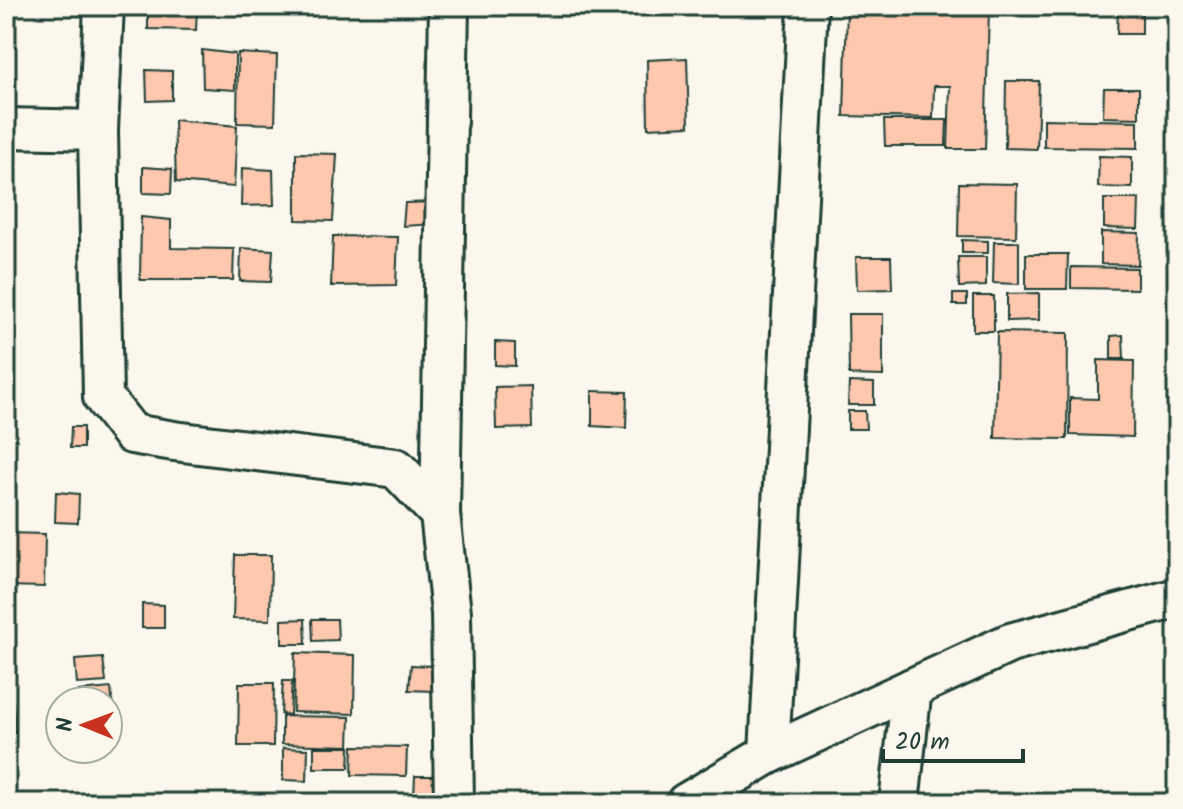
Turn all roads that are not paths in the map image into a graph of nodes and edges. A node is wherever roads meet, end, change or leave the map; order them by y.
1 (104, 6) edge
2 (449, 6) edge
3 (808, 6) edge
4 (6, 128) edge
5 (98, 130) junction
6 (440, 514) junction
7 (1177, 598) edge
8 (912, 688) junction
9 (769, 754) junction
10 (454, 803) edge
11 (686, 803) edge
12 (899, 803) edge

1 - 5 street
2 - 6 street
3 - 9 street
4 - 5 street
5 - 6 street
6 - 10 street
7 - 8 street
8 - 9 street
8 - 12 street
9 - 11 street

